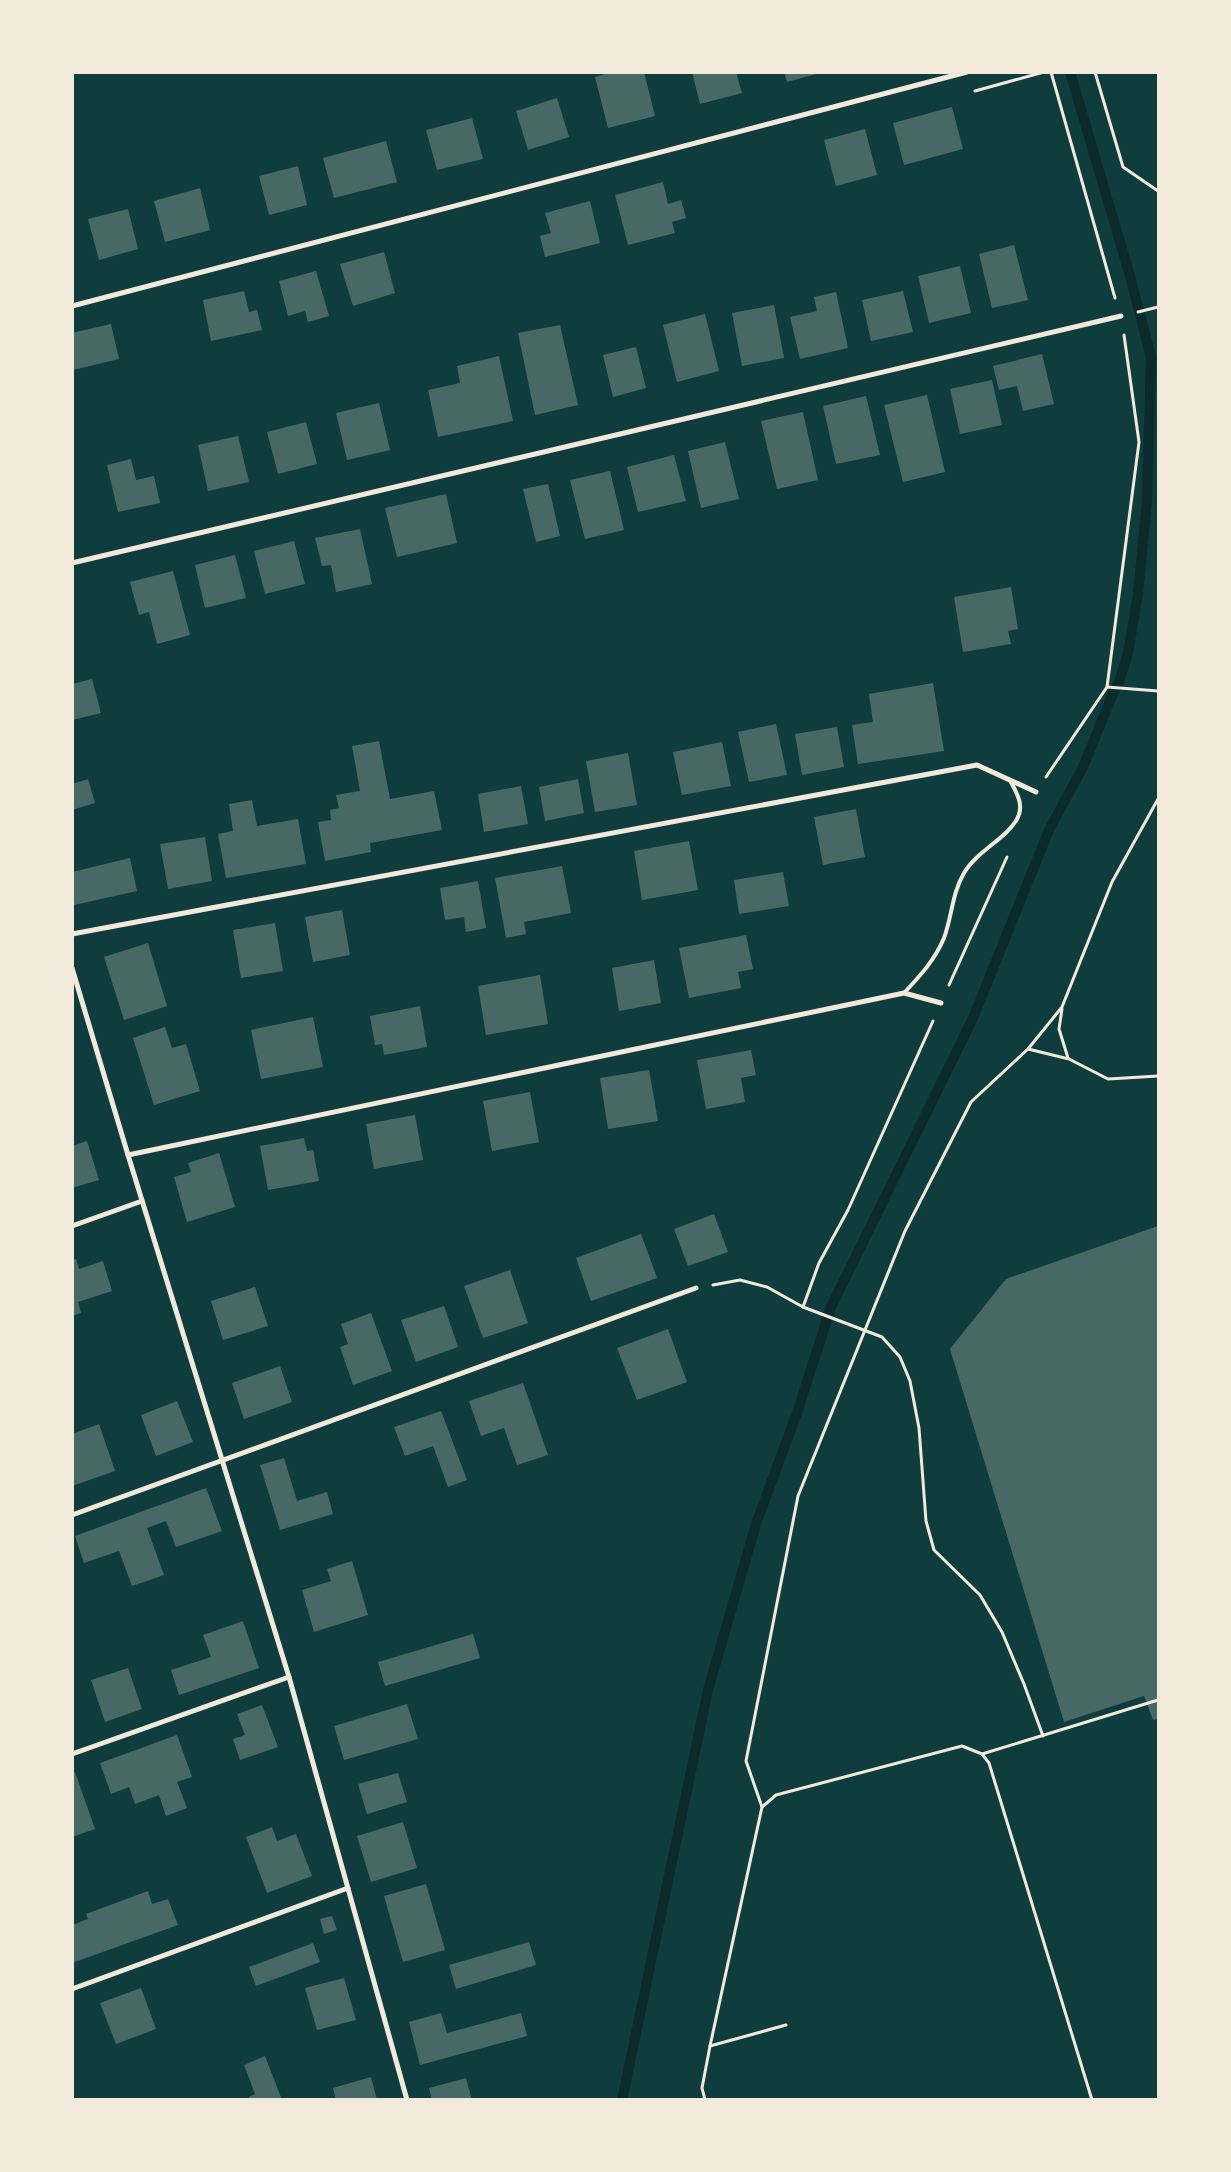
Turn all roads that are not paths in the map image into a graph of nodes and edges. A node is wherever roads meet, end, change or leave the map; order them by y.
1 (967, 72) edge
2 (72, 306) edge
3 (1121, 316) road end
4 (72, 563) edge
5 (1010, 780) junction
6 (1036, 792) dead end
7 (72, 934) edge
8 (72, 968) edge
9 (75, 983) edge
10 (904, 994) junction
11 (941, 1003) dead end
12 (128, 1155) junction
13 (142, 1201) junction
14 (72, 1226) edge
15 (696, 1288) road end
16 (224, 1461) junction
17 (72, 1515) edge
18 (289, 1677) junction
19 (72, 1754) edge
20 (348, 1888) junction
21 (72, 1989) edge
22 (407, 2100) edge

1 - 2 street
3 - 4 street
5 - 6 street
5 - 7 street
5 - 10 lane
8 - 9 street
9 - 12 street
10 - 11 street
10 - 12 street
12 - 13 street
13 - 14 street
13 - 16 street
15 - 16 street
16 - 17 street
16 - 18 street
18 - 19 street
18 - 20 street
20 - 21 street
20 - 22 street

